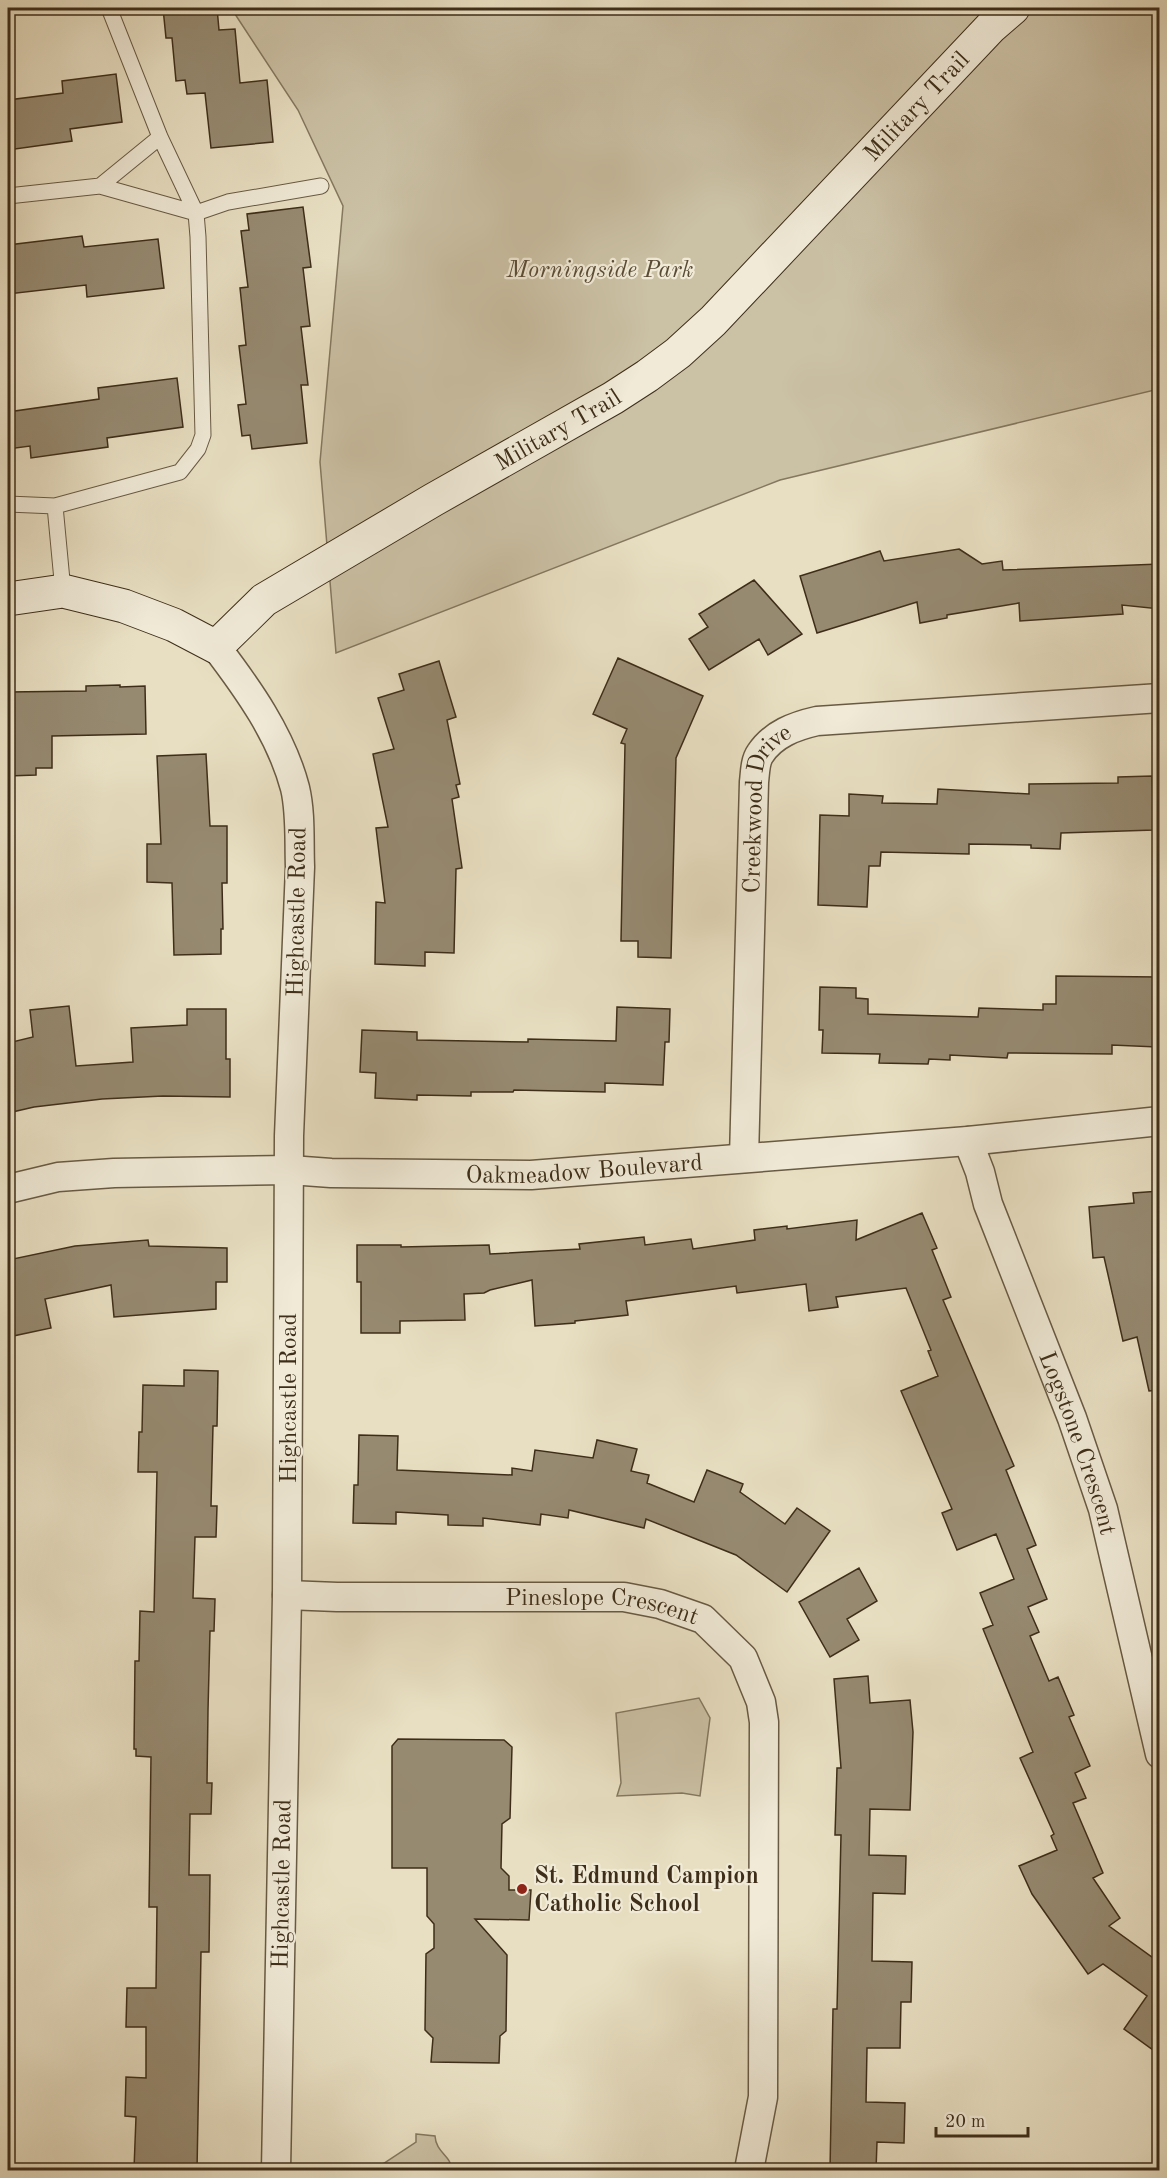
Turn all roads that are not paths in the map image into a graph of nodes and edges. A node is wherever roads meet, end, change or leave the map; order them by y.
1 (109, 8) edge
2 (1013, 8) edge
3 (160, 137) junction
4 (100, 186) junction
5 (321, 186) dead end
6 (8, 196) edge
7 (196, 213) junction
8 (8, 504) edge
9 (55, 506) junction
10 (63, 591) junction
11 (8, 599) edge
12 (216, 647) junction
13 (1160, 698) edge
14 (1160, 1121) edge
15 (968, 1141) junction
16 (744, 1158) junction
17 (290, 1170) junction
18 (8, 1189) edge
19 (287, 1595) junction
20 (1160, 1754) edge
21 (276, 2170) edge
22 (749, 2170) edge

1 - 3 lane
2 - 12 street, Military Trail
3 - 4 lane
3 - 7 lane
4 - 6 lane
4 - 7 lane
5 - 7 lane
7 - 9 lane
8 - 9 lane
9 - 10 lane
10 - 11 street
10 - 12 street
12 - 17 street, Highcastle Road
13 - 16 street, Creekwood Drive
14 - 15 street, Oakmeadow Boulevard
15 - 16 street, Oakmeadow Boulevard
15 - 20 street, Logstone Crescent
16 - 17 street, Oakmeadow Boulevard
17 - 18 street, Oakmeadow Boulevard
17 - 19 street, Highcastle Road
19 - 21 street, Highcastle Road
19 - 22 street, Pineslope Crescent

